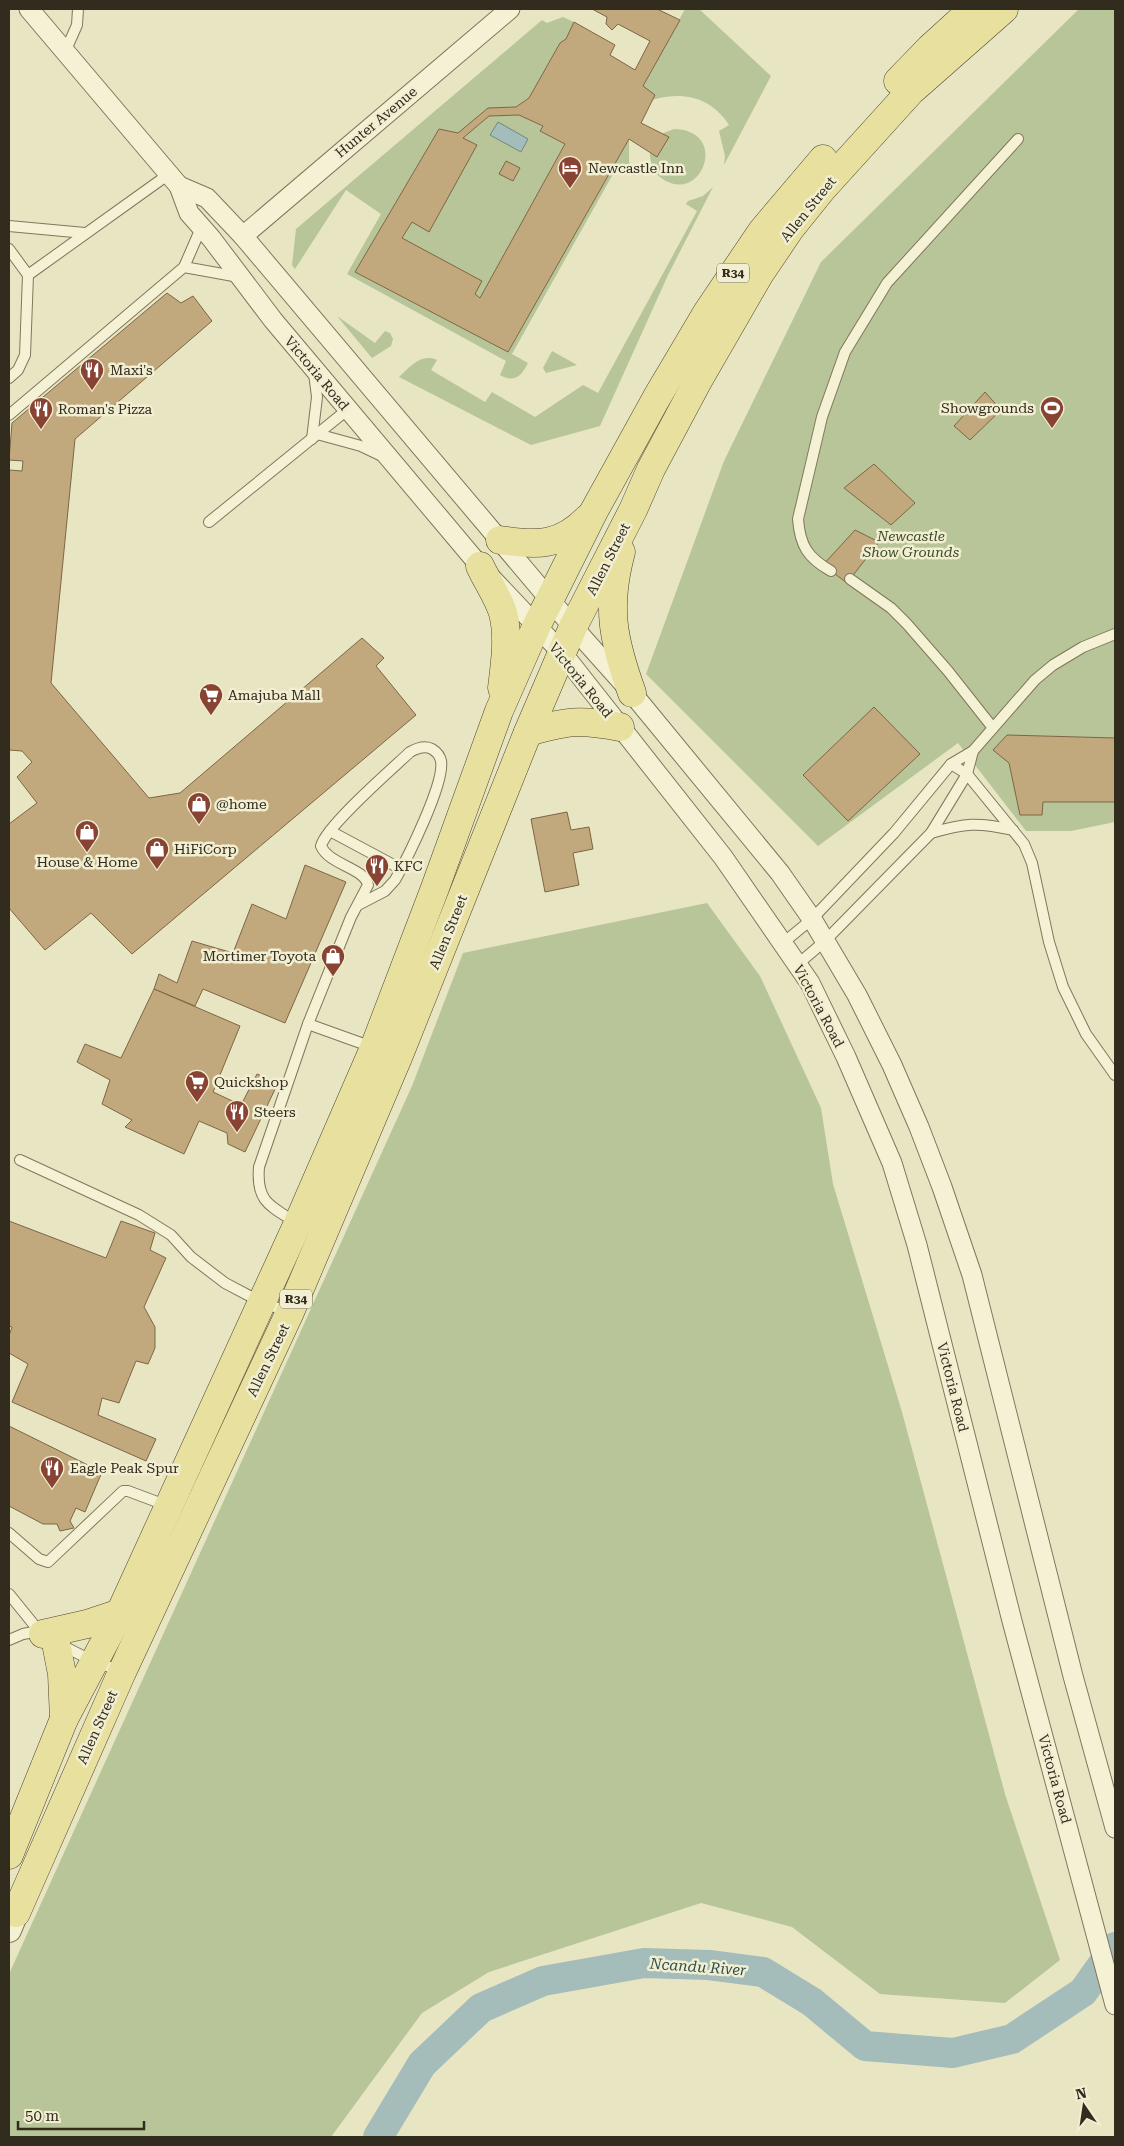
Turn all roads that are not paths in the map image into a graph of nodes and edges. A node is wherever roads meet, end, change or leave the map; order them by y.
1 (29, 9) edge
2 (78, 9) edge
3 (510, 9) edge
4 (973, 9) edge
5 (1004, 9) edge
6 (65, 52) junction
7 (1018, 139) dead end
8 (174, 180) junction
9 (9, 226) edge
10 (85, 233) junction
11 (206, 233) junction
12 (243, 236) junction
13 (9, 249) edge
14 (184, 267) junction
15 (237, 272) junction
16 (28, 275) junction
17 (313, 368) junction
18 (9, 378) edge
19 (347, 410) junction
20 (9, 415) edge
21 (315, 436) junction
22 (390, 460) junction
23 (633, 510) junction
24 (594, 511) junction
25 (209, 522) dead end
26 (500, 540) junction
27 (480, 566) junction
28 (831, 571) dead end
29 (850, 579) dead end
30 (550, 598) junction
31 (536, 627) junction
32 (573, 627) junction
33 (1115, 634) edge
34 (563, 654) junction
35 (632, 693) junction
36 (499, 711) junction
37 (620, 728) junction
38 (993, 728) junction
39 (528, 732) junction
40 (973, 751) junction
41 (951, 764) junction
42 (967, 774) junction
43 (330, 830) junction
44 (1013, 830) junction
45 (931, 833) junction
46 (401, 869) junction
47 (358, 904) junction
48 (812, 919) junction
49 (825, 941) junction
50 (783, 943) junction
51 (798, 964) junction
52 (308, 1024) junction
53 (387, 1052) junction
54 (1115, 1075) edge
55 (20, 1160) dead end
56 (311, 1227) junction
57 (261, 1302) junction
58 (290, 1312) junction
59 (202, 1432) junction
60 (229, 1444) junction
61 (169, 1506) junction
62 (9, 1533) edge
63 (9, 1594) edge
64 (120, 1613) junction
65 (46, 1636) junction
66 (9, 1640) edge
67 (95, 1662) junction
68 (122, 1672) junction
69 (64, 1719) junction
70 (1115, 1828) edge
71 (9, 1855) edge
72 (11, 1918) edge
73 (1115, 2005) edge

1 - 6 street, Victoria Road
2 - 6 lane
3 - 12 street, Hunter Avenue
4 - 24 main road, Allen Street / R34
5 - 23 main road, Allen Street / R34
6 - 8 street, Victoria Road
7 - 28 lane
8 - 10 lane
8 - 11 street, Victoria Road
8 - 12 street, Victoria Road
9 - 10 lane
10 - 16 lane
11 - 12 street
11 - 14 lane
11 - 15 street, Victoria Road
12 - 15 street
12 - 26 street, Victoria Road
13 - 16 lane
14 - 15 lane
14 - 20 lane
15 - 17 street, Victoria Road
16 - 18 lane
17 - 19 street, Victoria Road
17 - 21 lane
19 - 21 lane
19 - 22 street, Victoria Road
21 - 22 lane
21 - 25 lane
22 - 27 street, Victoria Road
23 - 32 main road, Allen Street / R34
23 - 35 main road
24 - 26 main road
24 - 30 main road, Allen Street / R34
26 - 30 street, Victoria Road
27 - 31 street, Victoria Road
27 - 36 main road
29 - 38 lane
30 - 31 main road, Allen Street / R34
30 - 32 street, Victoria Road
31 - 34 street, Victoria Road
31 - 36 main road, Allen Street / R34
32 - 34 main road, Allen Street / R34
32 - 35 street, Victoria Road
33 - 38 lane
34 - 37 street, Victoria Road
34 - 39 main road, Allen Street / R34
35 - 48 street, Victoria Road
36 - 53 main road, Allen Street / R34
37 - 39 main road
37 - 50 street, Victoria Road
38 - 40 lane
39 - 53 main road, Allen Street / R34
40 - 41 lane
40 - 42 lane
41 - 42 lane
41 - 48 lane
42 - 44 lane
42 - 45 lane
43 - 46 lane
43 - 46 lane
43 - 47 lane
44 - 45 lane
44 - 54 lane
45 - 49 lane
46 - 47 lane
47 - 52 lane
48 - 49 street, Victoria Road
48 - 50 lane
49 - 51 lane
49 - 70 street, Victoria Road
50 - 51 street, Victoria Road
51 - 73 street, Victoria Road
52 - 53 lane
52 - 56 lane
53 - 56 main road, Allen Street / R34
55 - 57 lane
56 - 57 main road, Allen Street / R34
56 - 58 main road, Allen Street / R34
57 - 58 lane
57 - 59 main road, Allen Street / R34
58 - 60 main road, Allen Street / R34
59 - 60 main road
59 - 61 main road, Allen Street / R34
60 - 68 main road, Allen Street / R34
61 - 62 lane
61 - 64 main road, Allen Street / R34
63 - 65 lane
64 - 65 main road
64 - 67 main road, Allen Street / R34
65 - 66 lane
65 - 67 lane
65 - 69 main road
67 - 68 lane
67 - 69 main road, Allen Street / R34
68 - 72 main road, Allen Street / R34
69 - 71 main road, Allen Street / R34

